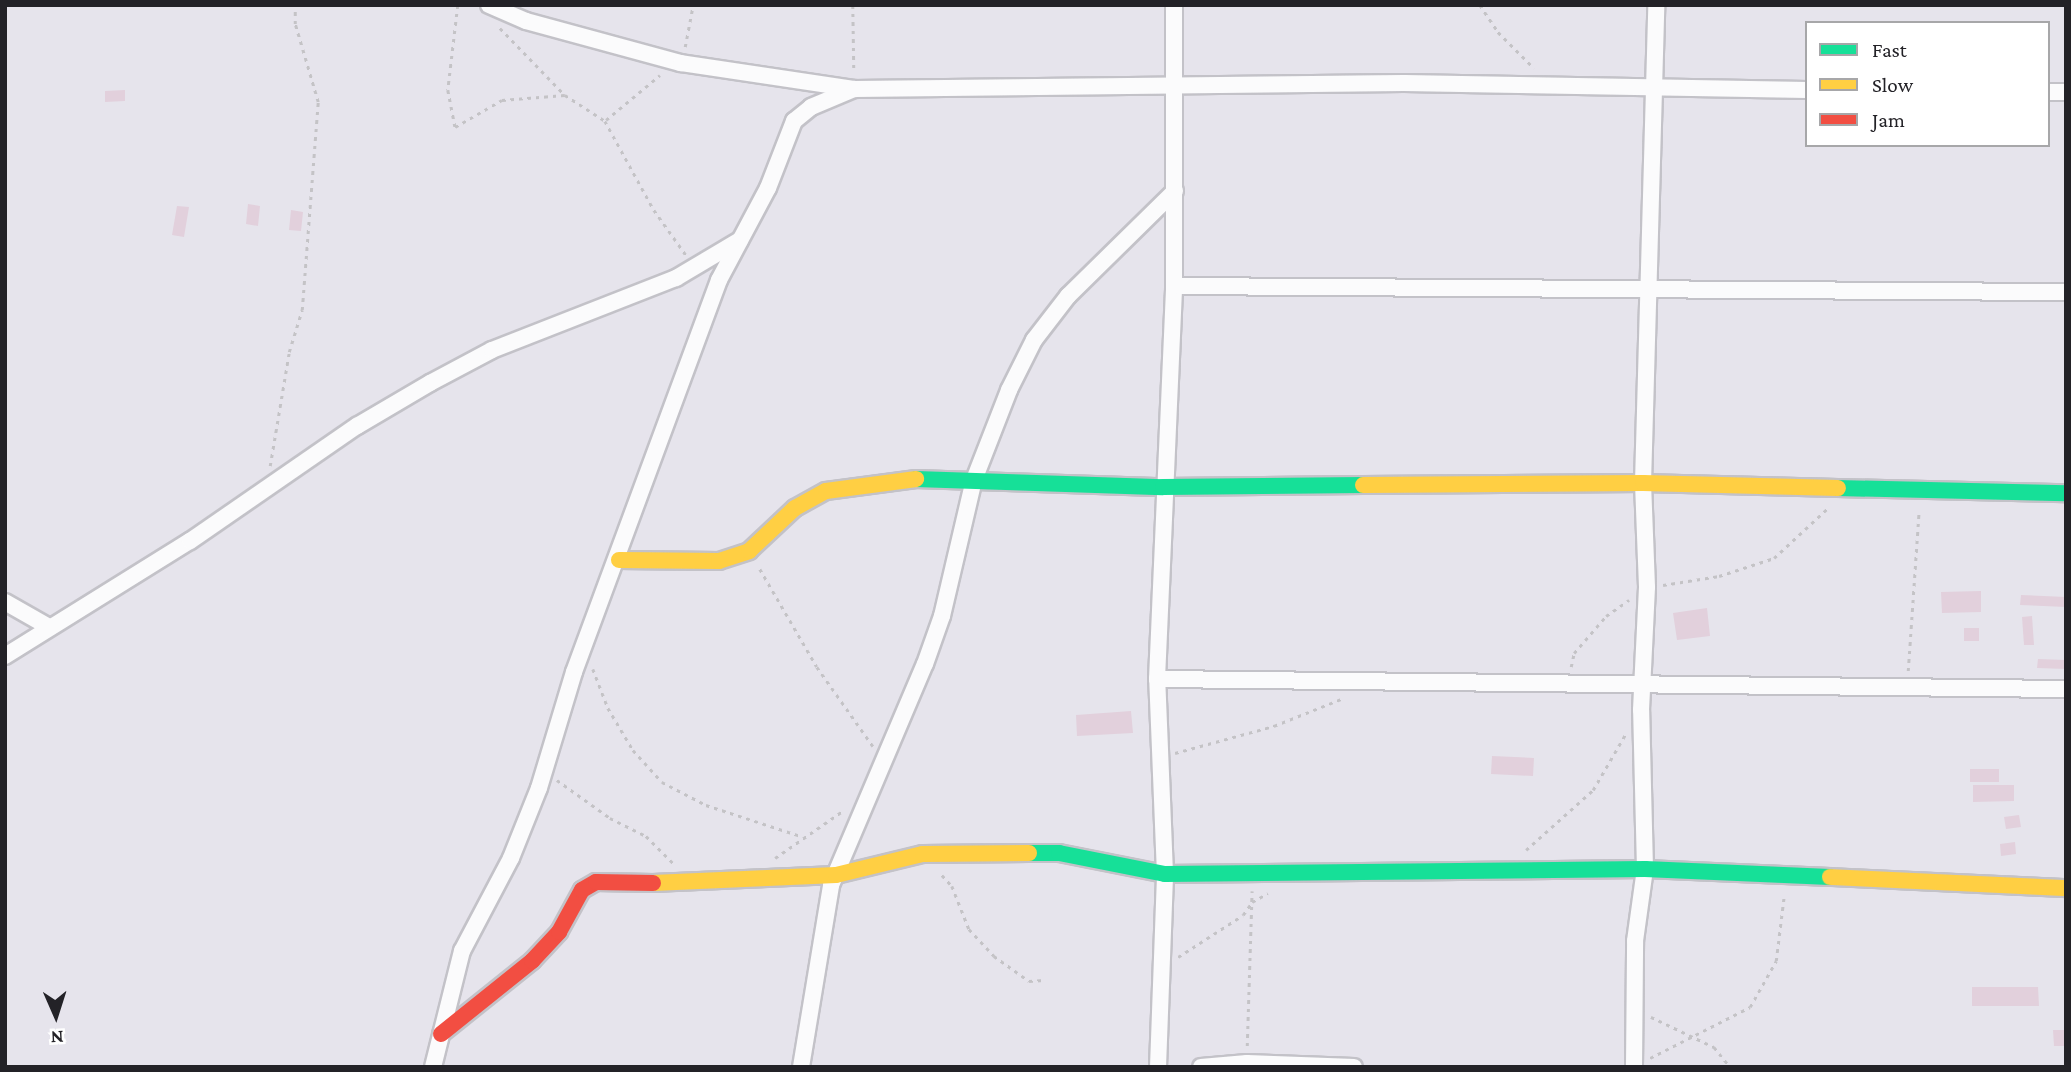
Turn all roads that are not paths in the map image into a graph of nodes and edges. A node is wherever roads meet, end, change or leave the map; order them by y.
1 (489, 5) edge
2 (1174, 5) edge
3 (1656, 5) edge
4 (1175, 86) junction
5 (854, 89) junction
6 (1655, 89) junction
7 (1805, 90) edge
8 (1174, 191) junction
9 (741, 240) junction
10 (1174, 286) junction
11 (1649, 288) junction
12 (2066, 292) edge
13 (974, 480) junction
14 (1643, 483) junction
15 (1163, 486) junction
16 (2066, 493) edge
17 (619, 560) junction
18 (5, 602) edge
19 (49, 627) junction
20 (5, 656) edge
21 (1157, 679) junction
22 (1644, 685) junction
23 (2066, 689) edge
24 (1645, 869) junction
25 (1165, 874) junction
26 (836, 875) junction
27 (2066, 888) edge
28 (441, 1034) junction
29 (1639, 1064) edge
30 (433, 1067) edge
31 (800, 1067) edge
32 (1158, 1067) edge
33 (1201, 1067) edge
34 (1354, 1067) edge

1 - 5 street
2 - 4 street
3 - 6 street
4 - 5 street
4 - 6 street
4 - 8 street
5 - 9 street
6 - 7 street
6 - 11 street
8 - 10 street
8 - 13 street
9 - 17 street
9 - 19 street
10 - 11 street
10 - 15 street
11 - 12 street
11 - 14 street
13 - 15 street
13 - 17 street
13 - 26 street
14 - 15 street
14 - 16 street
14 - 22 street
15 - 21 street
17 - 28 street
18 - 19 street
19 - 20 street
21 - 22 street
21 - 25 street
22 - 23 street
22 - 24 street
24 - 25 street
24 - 27 street
24 - 29 street
25 - 26 street
25 - 32 street
26 - 28 street
26 - 31 street
28 - 30 street
33 - 34 street

